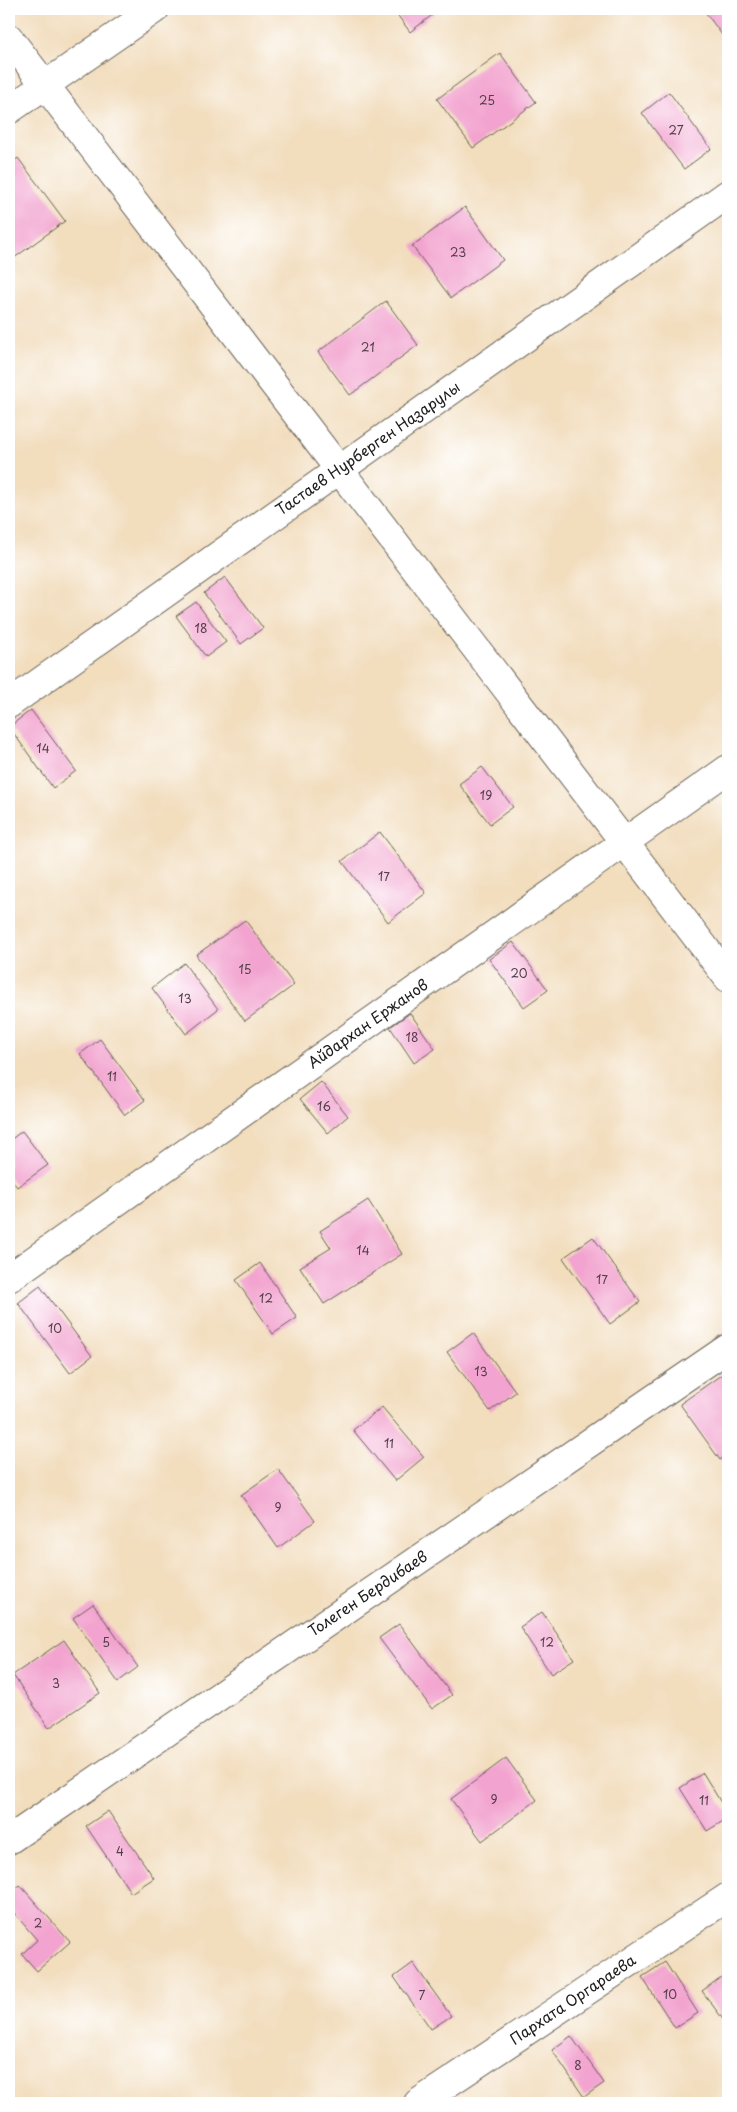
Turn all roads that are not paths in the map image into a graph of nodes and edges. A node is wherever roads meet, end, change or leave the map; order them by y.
1 (155, 9) edge
2 (9, 38) edge
3 (45, 85) junction
4 (9, 110) edge
5 (728, 194) edge
6 (340, 470) junction
7 (9, 704) edge
8 (728, 769) edge
9 (625, 842) junction
10 (728, 978) edge
11 (9, 1278) edge
12 (728, 1348) edge
13 (9, 1840) edge
14 (728, 1897) edge
15 (418, 2103) edge

1 - 3 street
2 - 3 street
3 - 4 street
3 - 6 street
5 - 6 street, Тастаев Нурберген Назарулы
6 - 7 street, Тастаев Нурберген Назарулы
6 - 9 street
8 - 9 street, Айдархан Ержанов
9 - 10 street
9 - 11 street, Айдархан Ержанов
12 - 13 street, Толеген Бердибаев
14 - 15 street, Пархата Оргараева

